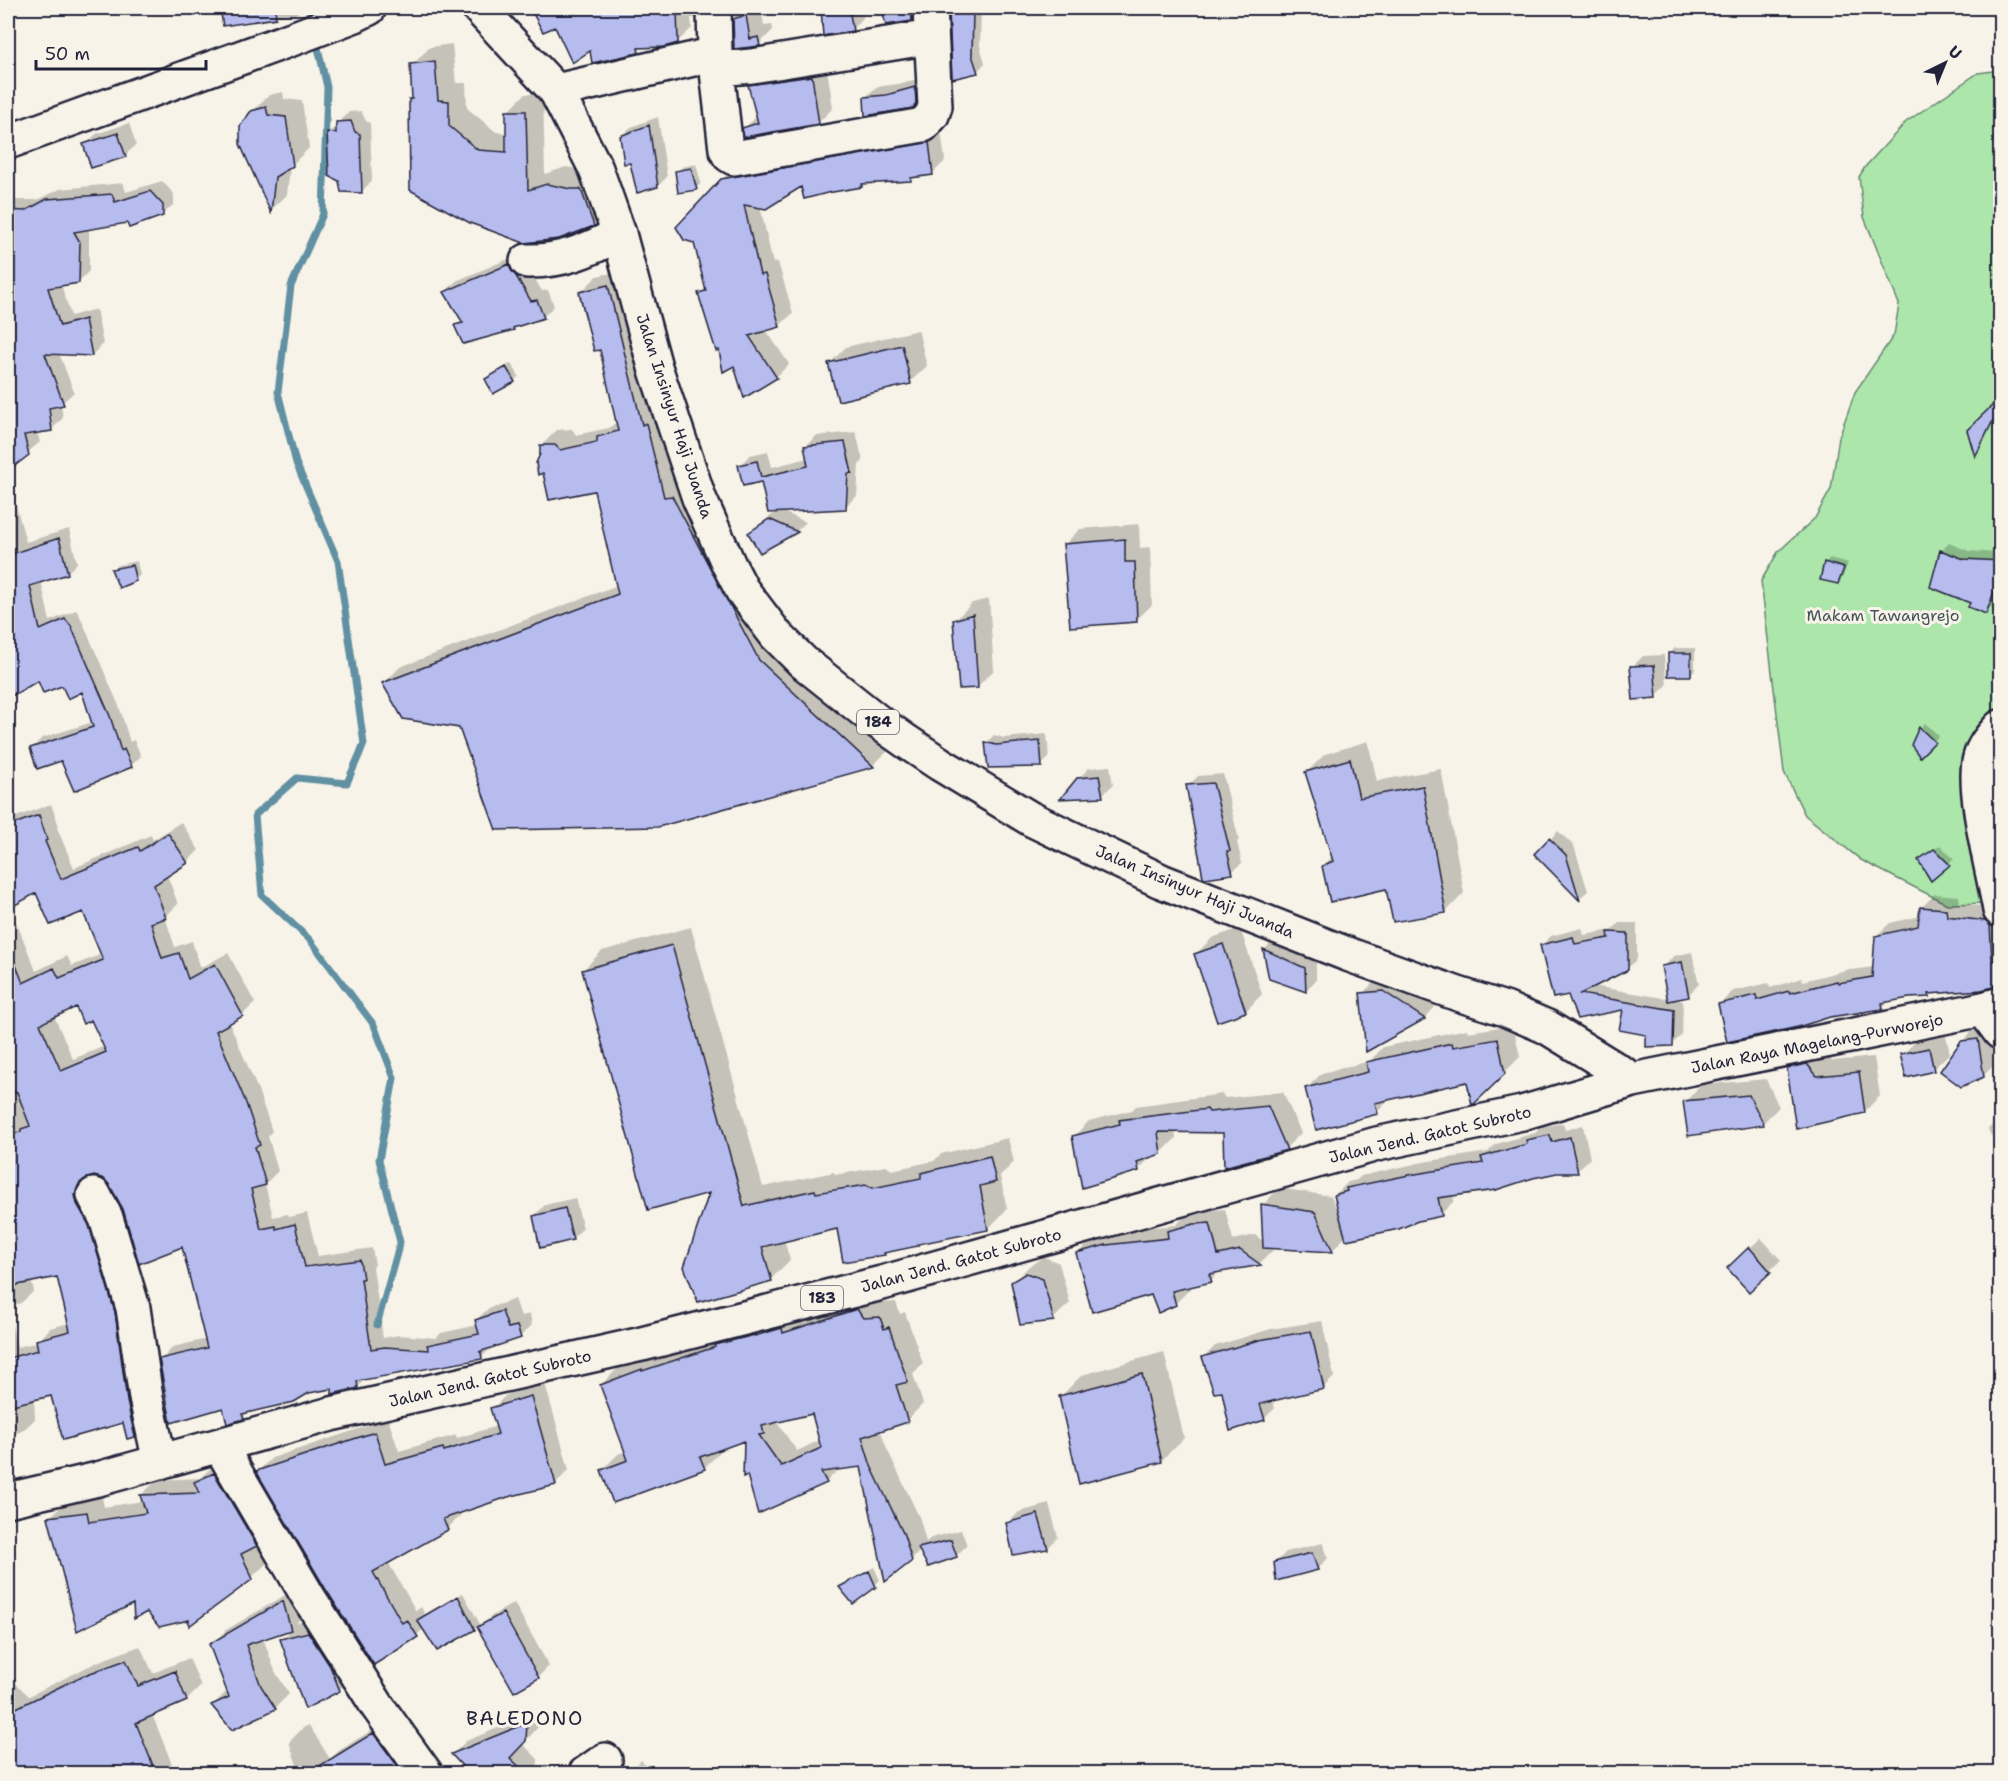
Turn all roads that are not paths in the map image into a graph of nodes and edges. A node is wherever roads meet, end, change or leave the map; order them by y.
1 (369, 8) edge
2 (479, 8) edge
3 (714, 8) edge
4 (931, 22) edge
5 (716, 61) junction
6 (556, 91) junction
7 (8, 142) edge
8 (619, 234) junction
9 (527, 261) dead end
10 (2001, 727) edge
11 (2001, 910) edge
12 (1995, 1015) edge
13 (1633, 1080) junction
14 (94, 1195) dead end
15 (220, 1446) junction
16 (160, 1462) junction
17 (8, 1500) edge
18 (426, 1773) edge

1 - 7 main road
2 - 6 main road, Jalan Insinyur Haji Juanda / 184
3 - 5 main road
4 - 5 main road
4 - 5 main road
5 - 6 main road
6 - 8 main road, Jalan Insinyur Haji Juanda / 184
8 - 9 main road
8 - 13 main road, Jalan Insinyur Haji Juanda / 184
10 - 11 main road
12 - 13 main road, Jalan Raya Magelang-Purworejo
13 - 15 main road, Jalan Jend. Gatot Subroto / 183
14 - 16 main road
15 - 16 main road, Jalan Jend. Gatot Subroto / 183
15 - 18 main road
16 - 17 main road, Jalan Jend. Gatot Subroto / 183

